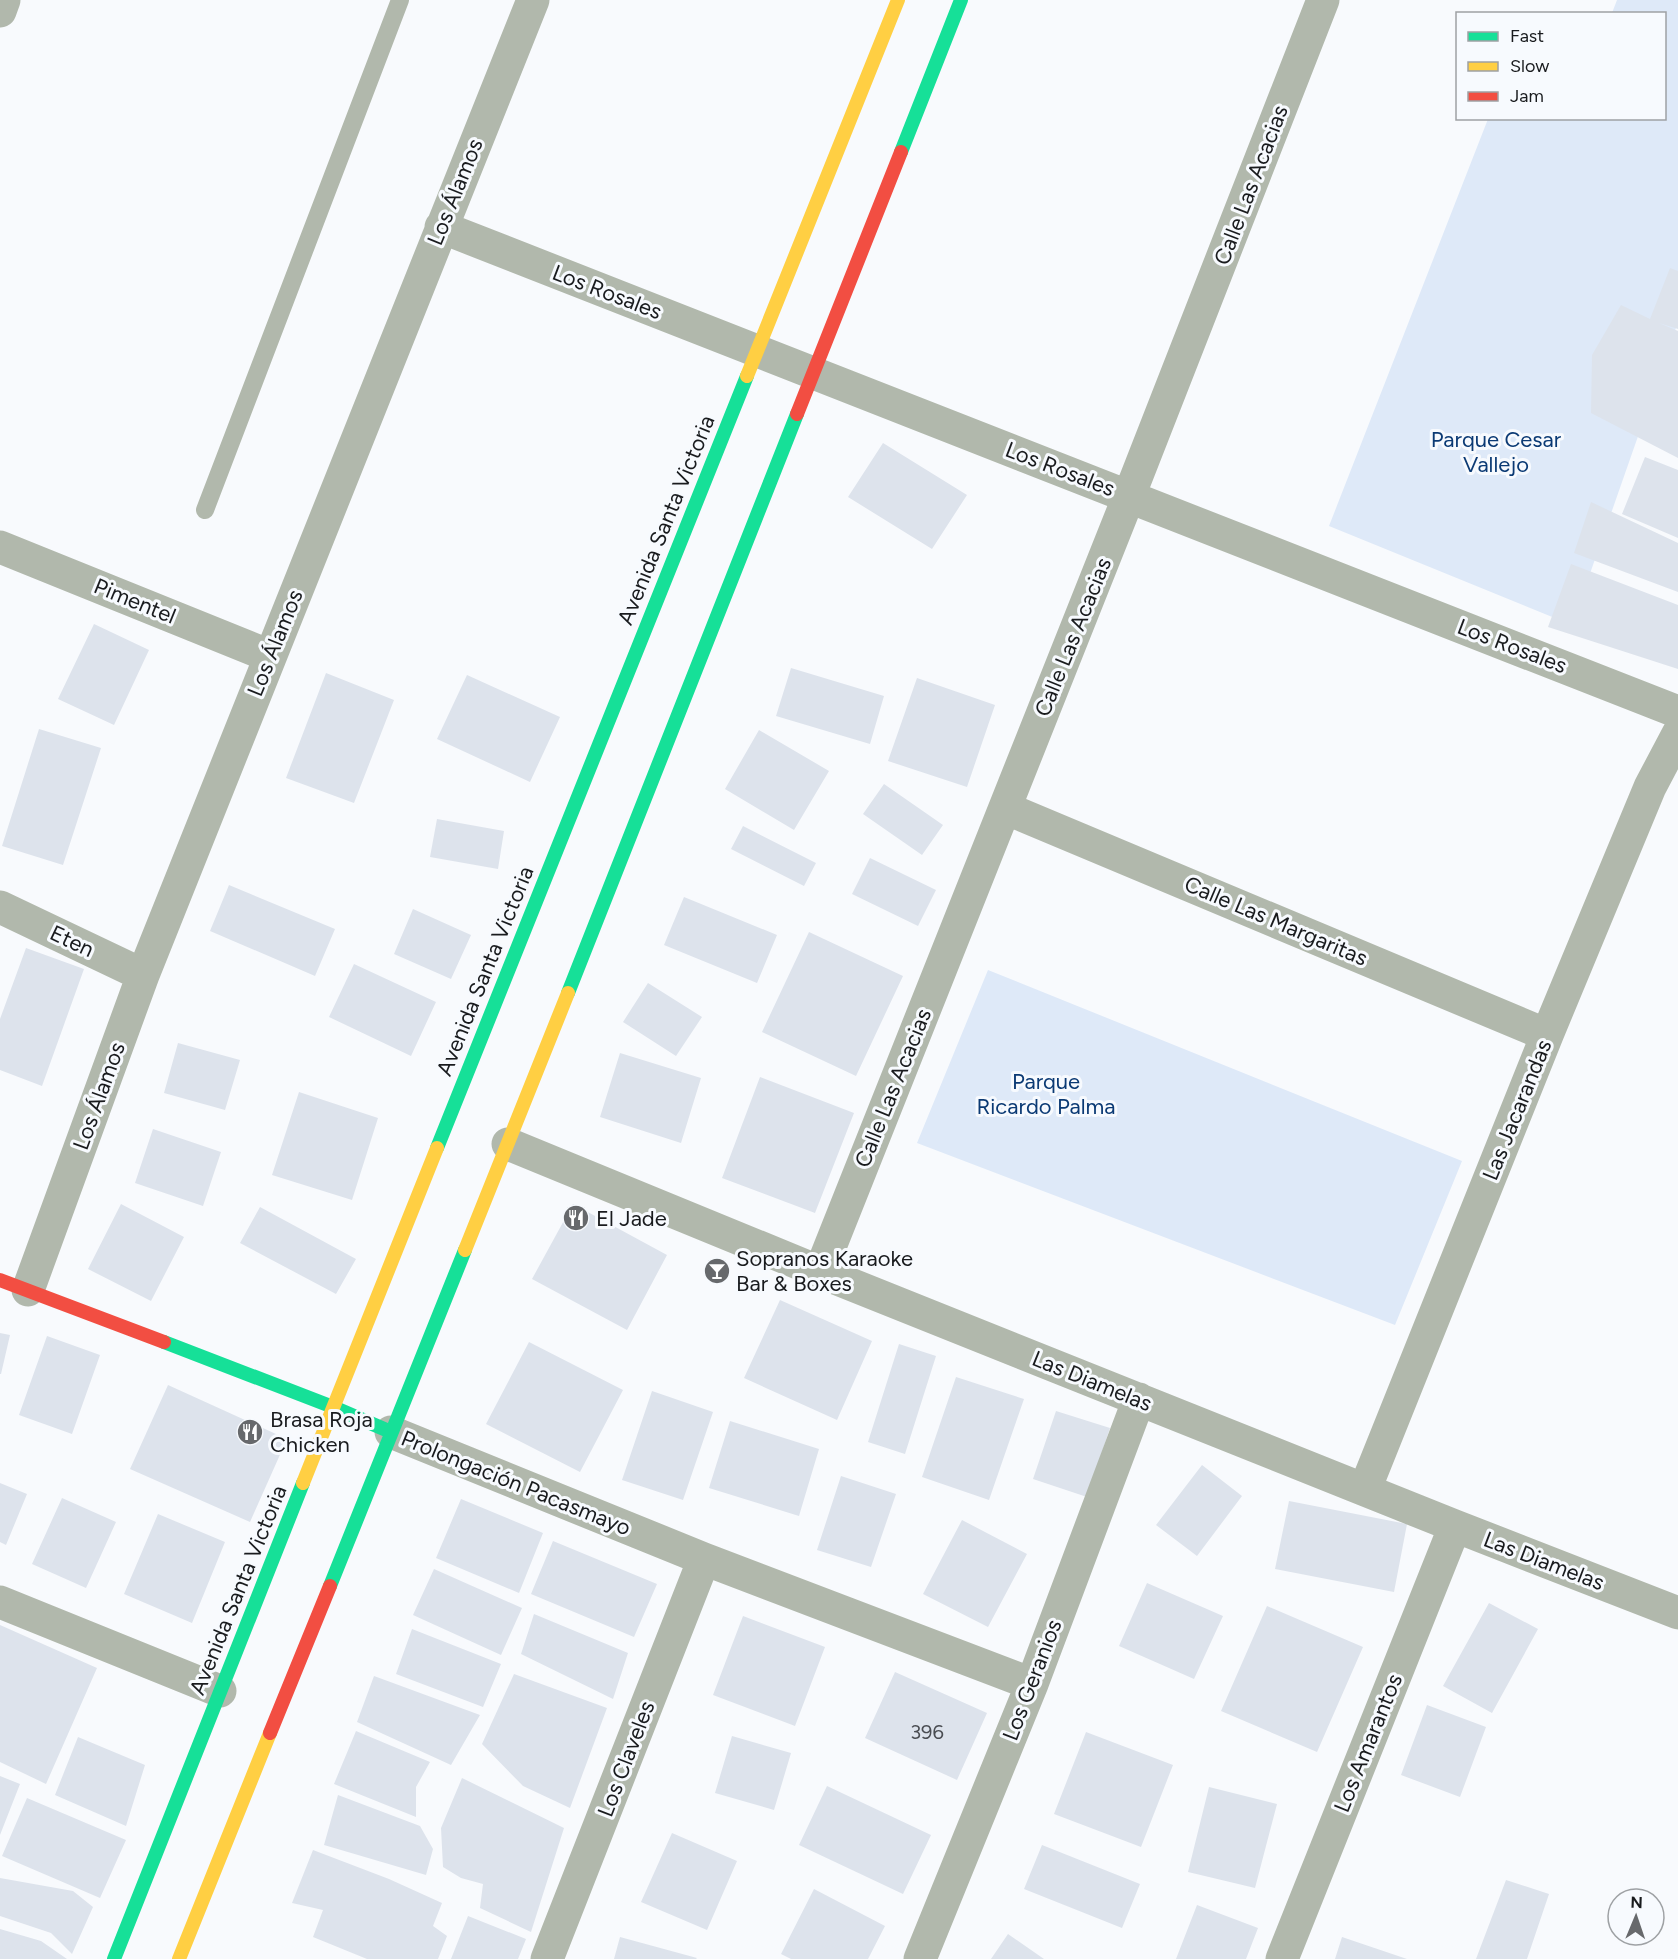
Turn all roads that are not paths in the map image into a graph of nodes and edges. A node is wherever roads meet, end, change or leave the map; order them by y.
1 (4, 0) edge
2 (400, 0) edge
3 (532, 0) edge
4 (898, 0) edge
5 (961, 0) edge
6 (1323, 0) edge
7 (0, 11) edge
8 (441, 227) junction
9 (756, 351) junction
10 (813, 373) junction
11 (1129, 496) junction
12 (205, 510) dead end
13 (0, 547) edge
14 (270, 656) junction
15 (1678, 712) edge
16 (1678, 734) edge
17 (1005, 808) junction
18 (0, 907) edge
19 (143, 975) junction
20 (1547, 1035) junction
21 (508, 1143) junction
22 (820, 1272) junction
23 (14, 1285) edge
24 (1139, 1399) junction
25 (333, 1407) junction
26 (391, 1432) junction
27 (1365, 1489) junction
28 (1455, 1526) junction
29 (704, 1559) junction
30 (0, 1602) edge
31 (1678, 1613) edge
32 (1032, 1684) junction
33 (220, 1690) junction
34 (114, 1959) edge
35 (180, 1959) edge
36 (547, 1959) edge
37 (920, 1959) edge
38 (1282, 1959) edge

1 - 7 street
2 - 12 lane
3 - 8 street, Los Álamos
4 - 9 main road, Avenida Santa Victoria
5 - 10 main road
6 - 11 street, Calle Las Acacias
8 - 9 street, Los Rosales
8 - 14 street, Los Álamos
9 - 10 street, Los Rosales
9 - 25 main road, Avenida Santa Victoria
10 - 11 street, Los Rosales
10 - 21 main road
11 - 15 street, Los Rosales
11 - 17 street, Calle Las Acacias
13 - 14 street, Pimentel
14 - 19 street, Los Álamos
16 - 20 street, Las Jacarandas
17 - 20 street, Calle Las Margaritas
17 - 22 street, Calle Las Acacias
18 - 19 street, Eten
19 - 23 street, Los Álamos
20 - 27 street, Las Jacarandas
21 - 22 street, Las Diamelas
21 - 26 main road
22 - 24 street, Las Diamelas
23 - 25 main road, Prolongación Pacasmayo
24 - 27 street, Las Diamelas
24 - 32 street, Los Geranios
25 - 26 main road, Prolongación Pacasmayo
25 - 33 main road, Avenida Santa Victoria
26 - 29 street, Prolongación Pacasmayo
26 - 35 main road
27 - 28 street, Las Diamelas
28 - 31 street, Las Diamelas
28 - 38 street, Los Amarantos
29 - 32 street, Prolongación Pacasmayo
29 - 36 street, Los Claveles
30 - 33 street
32 - 37 street, Los Geranios
33 - 34 main road, Avenida Santa Victoria

